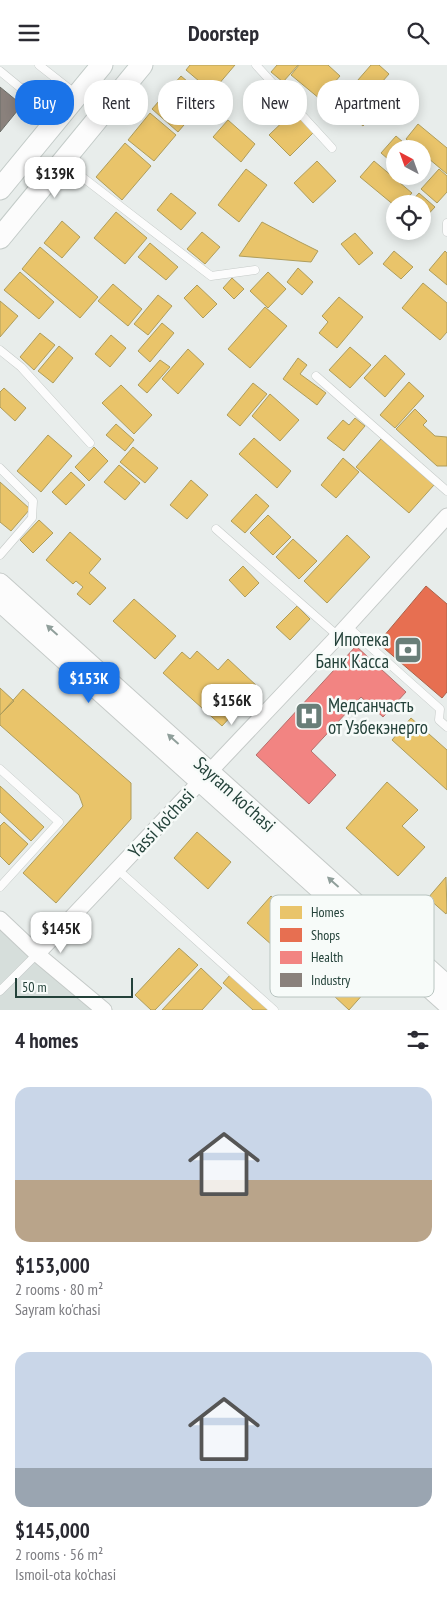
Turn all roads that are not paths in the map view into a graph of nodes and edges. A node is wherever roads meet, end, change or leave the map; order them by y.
1 (39, 65) edge
2 (102, 65) edge
3 (142, 65) edge
4 (256, 65) edge
5 (0, 71) edge
6 (15, 83) edge
7 (77, 95) junction
8 (74, 99) edge
9 (52, 125) edge
10 (67, 125) edge
11 (82, 137) junction
12 (332, 148) dead end
13 (62, 162) junction
14 (0, 189) edge
15 (447, 223) edge
16 (447, 232) edge
17 (0, 238) edge
18 (255, 270) dead end
19 (0, 350) edge
20 (316, 376) dead end
21 (90, 443) dead end
22 (0, 468) edge
23 (447, 491) edge
24 (447, 516) edge
25 (216, 529) dead end
26 (0, 555) edge
27 (0, 583) edge
28 (0, 602) edge
29 (342, 631) junction
30 (447, 727) edge
31 (0, 769) edge
32 (205, 777) junction
33 (116, 869) junction
34 (0, 887) edge
35 (331, 895) edge
36 (342, 895) edge
37 (0, 919) edge
38 (37, 954) junction
39 (434, 974) edge
40 (447, 985) edge
41 (0, 991) edge
42 (434, 992) edge
43 (447, 1004) edge
44 (104, 1010) edge
45 (274, 1010) edge

1 - 7 lane
2 - 7 main road
3 - 11 main road
4 - 12 lane
5 - 6 lane
7 - 8 main road
9 - 14 main road
10 - 11 main road
11 - 13 main road
13 - 17 main road
13 - 18 lane
15 - 16 lane
19 - 21 lane
20 - 23 lane
22 - 26 lane
24 - 29 street, Yassi ko'chasi
25 - 29 lane
32 -> 27 street, Sayram ko'chasi
28 - 32 street, Sayram ko'chasi
29 - 30 lane
29 - 32 street, Yassi ko'chasi
31 - 34 lane
32 - 33 street, Yassi ko'chasi
32 - 35 street, Sayram ko'chasi
36 -> 32 street, Sayram ko'chasi
33 - 38 street, Yassi ko'chasi
33 - 45 lane
37 - 38 street
38 - 41 lane
38 - 44 street
40 -> 39 street, Sayram ko'chasi
42 - 43 street, Sayram ko'chasi

